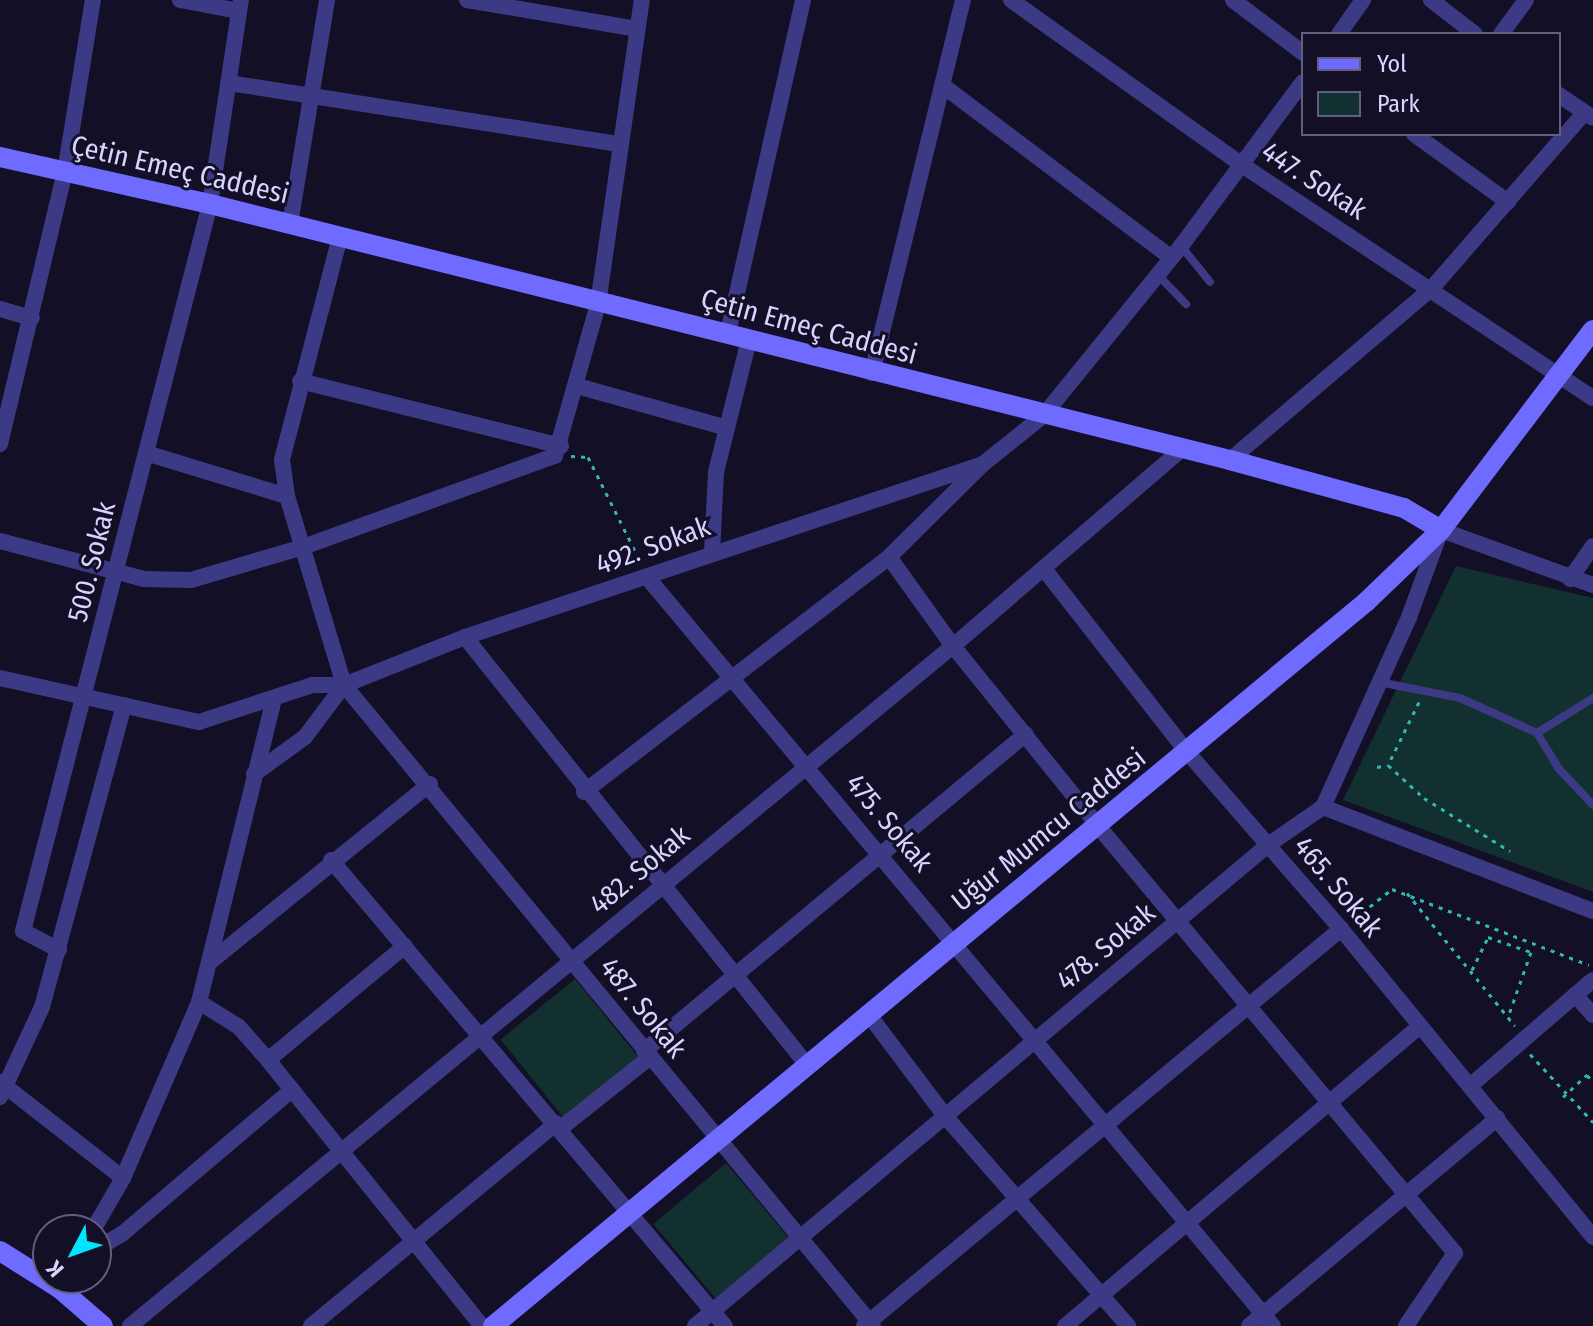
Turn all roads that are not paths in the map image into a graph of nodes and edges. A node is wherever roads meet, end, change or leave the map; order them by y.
1 (93, 0) edge
2 (180, 0) edge
3 (327, 0) edge
4 (467, 0) edge
5 (642, 0) edge
6 (803, 0) edge
7 (963, 0) edge
8 (1011, 0) edge
9 (1233, 0) edge
10 (1363, 0) edge
11 (1431, 0) edge
12 (1526, 0) edge
13 (240, 5) edge
14 (637, 29) junction
15 (1340, 32) edge
16 (1472, 32) edge
17 (1502, 32) edge
18 (1301, 51) edge
19 (229, 83) junction
20 (1301, 85) edge
21 (946, 88) junction
22 (312, 96) junction
23 (1561, 96) edge
24 (1588, 115) edge
25 (1417, 136) edge
26 (617, 144) junction
27 (0, 157) edge
28 (1242, 165) junction
29 (65, 172) junction
30 (1508, 202) junction
31 (210, 204) junction
32 (290, 224) junction
33 (340, 237) junction
34 (1176, 251) junction
35 (1157, 274) junction
36 (1210, 282) dead end
37 (1432, 288) junction
38 (598, 304) junction
39 (1186, 304) dead end
40 (0, 309) edge
41 (32, 318) junction
42 (1593, 330) edge
43 (728, 333) junction
44 (749, 340) junction
45 (872, 373) junction
46 (1559, 375) junction
47 (300, 381) junction
48 (577, 386) junction
49 (7, 392) edge
50 (1593, 398) edge
51 (1043, 416) junction
52 (727, 428) junction
53 (0, 444) edge
54 (558, 451) junction
55 (1180, 451) junction
56 (146, 453) junction
57 (1230, 460) junction
58 (983, 464) junction
59 (287, 496) junction
60 (1441, 530) junction
61 (0, 541) edge
62 (1593, 546) edge
63 (303, 547) junction
64 (712, 552) junction
65 (889, 557) junction
66 (1044, 569) junction
67 (116, 570) junction
68 (647, 577) junction
69 (1570, 579) junction
70 (1593, 585) edge
71 (465, 637) junction
72 (953, 646) junction
73 (731, 674) junction
74 (0, 678) edge
75 (1378, 682) junction
76 (344, 685) junction
77 (87, 694) junction
78 (1593, 698) edge
79 (273, 702) junction
80 (124, 705) junction
81 (1537, 733) junction
82 (1026, 734) junction
83 (1188, 753) junction
84 (808, 765) junction
85 (254, 774) junction
86 (430, 784) junction
87 (584, 792) junction
88 (1593, 805) edge
89 (1323, 807) junction
90 (1098, 826) junction
91 (1268, 845) junction
92 (884, 857) junction
93 (331, 860) junction
94 (662, 886) junction
95 (1593, 911) edge
96 (1177, 922) junction
97 (1341, 929) junction
98 (956, 943) junction
99 (405, 946) junction
100 (59, 950) junction
101 (572, 960) junction
102 (210, 962) junction
103 (739, 976) junction
104 (1593, 980) edge
105 (1575, 995) junction
106 (199, 1002) junction
107 (1248, 1006) junction
108 (869, 1015) junction
109 (1593, 1015) edge
110 (1420, 1026) junction
111 (482, 1037) junction
112 (1036, 1039) junction
113 (646, 1055) junction
114 (268, 1060) junction
115 (807, 1065) junction
116 (1470, 1086) junction
117 (2, 1088) edge
118 (292, 1090) junction
119 (1329, 1103) junction
120 (945, 1116) junction
121 (1498, 1118) junction
122 (1105, 1123) junction
123 (558, 1126) junction
124 (716, 1140) junction
125 (339, 1149) junction
126 (123, 1178) junction
127 (1405, 1195) junction
128 (1018, 1200) junction
129 (630, 1212) junction
130 (102, 1214) edge
131 (1185, 1222) junction
132 (1593, 1237) edge
133 (112, 1240) edge
134 (800, 1241) junction
135 (414, 1243) junction
136 (2, 1255) edge
137 (32, 1269) edge
138 (72, 1294) edge
139 (1100, 1296) junction
140 (713, 1312) junction
141 (1268, 1320) edge
142 (869, 1325) edge
143 (103, 1326) edge
144 (130, 1326) edge
145 (311, 1326) edge
146 (482, 1326) edge
147 (493, 1326) edge
148 (695, 1326) edge
149 (725, 1326) edge
150 (1065, 1326) edge
151 (1128, 1326) edge
152 (1249, 1326) edge
153 (1406, 1326) edge

1 - 29 street
2 - 13 street
3 - 22 street
4 - 14 street
5 - 14 street
6 - 43 street
7 - 21 street
8 - 28 street, 447. Sokak
9 - 18 street
10 - 15 street
11 - 16 street
12 - 17 street
13 - 19 street, 500. Sokak
14 - 26 street
19 - 22 street
19 - 31 street, 500. Sokak
20 - 28 street
21 - 34 street
21 - 45 street
22 - 26 street
22 - 32 street
23 - 24 street
24 - 30 street
25 - 30 street
26 - 38 street
27 - 29 street, Çetin Emeç Caddesi
28 - 34 street
28 - 37 street, 447. Sokak
29 - 31 street, Çetin Emeç Caddesi
29 - 41 street
30 - 37 street
31 - 32 street, Çetin Emeç Caddesi
31 - 56 street, 500. Sokak
32 - 33 street, Çetin Emeç Caddesi
33 - 38 street, Çetin Emeç Caddesi
33 - 47 street
34 - 35 street
34 - 36 lane
35 - 39 lane
35 - 51 street
37 - 46 street, 447. Sokak
37 - 57 street
38 - 43 street, Çetin Emeç Caddesi
38 - 48 street
40 - 41 street
41 - 49 street
42 - 46 street, Uğur Mumcu Caddesi
43 - 44 street, Çetin Emeç Caddesi
44 - 45 street, Çetin Emeç Caddesi
44 - 52 street
45 - 51 street, Çetin Emeç Caddesi
46 - 50 street, 447. Sokak
46 - 60 street, Uğur Mumcu Caddesi
47 - 54 street
47 - 59 street
48 - 52 street
48 - 54 street
49 - 53 street
51 - 55 street, Çetin Emeç Caddesi
51 - 58 street
52 - 64 street
54 - 63 street
55 - 57 street, Çetin Emeç Caddesi
55 - 66 street, 482. Sokak
56 - 59 street
56 - 67 street, 500. Sokak
57 - 60 street, Çetin Emeç Caddesi
58 - 64 street, 492. Sokak
58 - 65 street
59 - 63 street
60 - 69 street, Çetin Emeç Caddesi
60 - 75 street
60 - 83 street, Uğur Mumcu Caddesi
61 - 67 street
62 - 69 street
63 - 67 street
63 - 76 street
64 - 68 street, 492. Sokak
65 - 72 street
65 - 73 street
66 - 72 street, 482. Sokak
66 - 83 street, 465. Sokak
67 - 77 street, 500. Sokak
68 - 71 street, 492. Sokak
68 - 73 street, 475. Sokak
69 - 70 street, Çetin Emeç Caddesi
71 - 76 street, 492. Sokak
71 - 87 street
72 - 82 street
72 - 84 street, 482. Sokak
73 - 84 street, 475. Sokak
73 - 87 street
74 - 77 street
75 - 81 lane
75 - 89 street
76 - 79 street
76 - 85 street
76 - 86 street, 487. Sokak
77 - 80 street
77 - 100 street, 500. Sokak
78 - 81 lane
79 - 80 street
79 - 85 street
80 - 100 street
81 - 88 lane
82 - 90 street
82 - 92 street
83 - 90 street, Uğur Mumcu Caddesi
83 - 91 street, 465. Sokak
84 - 92 street, 475. Sokak
84 - 94 street, 482. Sokak
85 - 102 street
86 - 93 street
86 - 101 street, 487. Sokak
87 - 94 street
89 - 91 street, 478. Sokak
89 - 95 street
90 - 96 street
90 - 98 street, Uğur Mumcu Caddesi
91 - 96 street, 478. Sokak
91 - 97 street, 465. Sokak
92 - 98 street, 475. Sokak
92 - 103 street
93 - 99 street
93 - 102 street
94 - 101 street, 482. Sokak
94 - 103 street
96 - 107 street
96 - 112 street, 478. Sokak
97 - 107 street
97 - 110 street, 465. Sokak
98 - 108 street, Uğur Mumcu Caddesi
98 - 112 street, 475. Sokak
99 - 111 street
99 - 114 street
100 - 117 street
101 - 111 street, 482. Sokak
101 - 113 street, 487. Sokak
102 - 106 street
103 - 113 street
103 - 115 street
104 - 105 street
105 - 109 street
105 - 116 street
106 - 114 street
106 - 126 street
107 - 119 street
107 - 122 street
108 - 115 street, Uğur Mumcu Caddesi
108 - 120 street
110 - 116 street, 465. Sokak
110 - 119 street
111 - 123 street
111 - 125 street, 482. Sokak
112 - 120 street, 478. Sokak
112 - 122 street, 475. Sokak
113 - 123 street
113 - 124 street, 487. Sokak
114 - 118 street
115 - 124 street, Uğur Mumcu Caddesi
116 - 121 street, 465. Sokak
117 - 126 street
118 - 125 street
118 - 133 street
119 - 127 street
119 - 131 street
120 - 128 street
120 - 134 street, 478. Sokak
121 - 127 street
121 - 132 street, 465. Sokak
122 - 128 street
122 - 131 street, 475. Sokak
123 - 129 street
123 - 135 street
124 - 129 street, Uğur Mumcu Caddesi
124 - 134 street, 487. Sokak
125 - 135 street
125 - 144 street, 482. Sokak
126 - 130 street
127 - 141 street
127 - 153 street
128 - 139 street
128 - 142 street
129 - 140 street
129 - 147 street, Uğur Mumcu Caddesi
131 - 139 street
131 - 141 street, 475. Sokak
134 - 140 street, 478. Sokak
134 - 142 street, 487. Sokak
135 - 145 street
135 - 146 street
136 - 137 street
138 - 143 street
139 - 150 street
139 - 151 street
140 - 148 street, 478. Sokak
140 - 149 street
141 - 152 street

